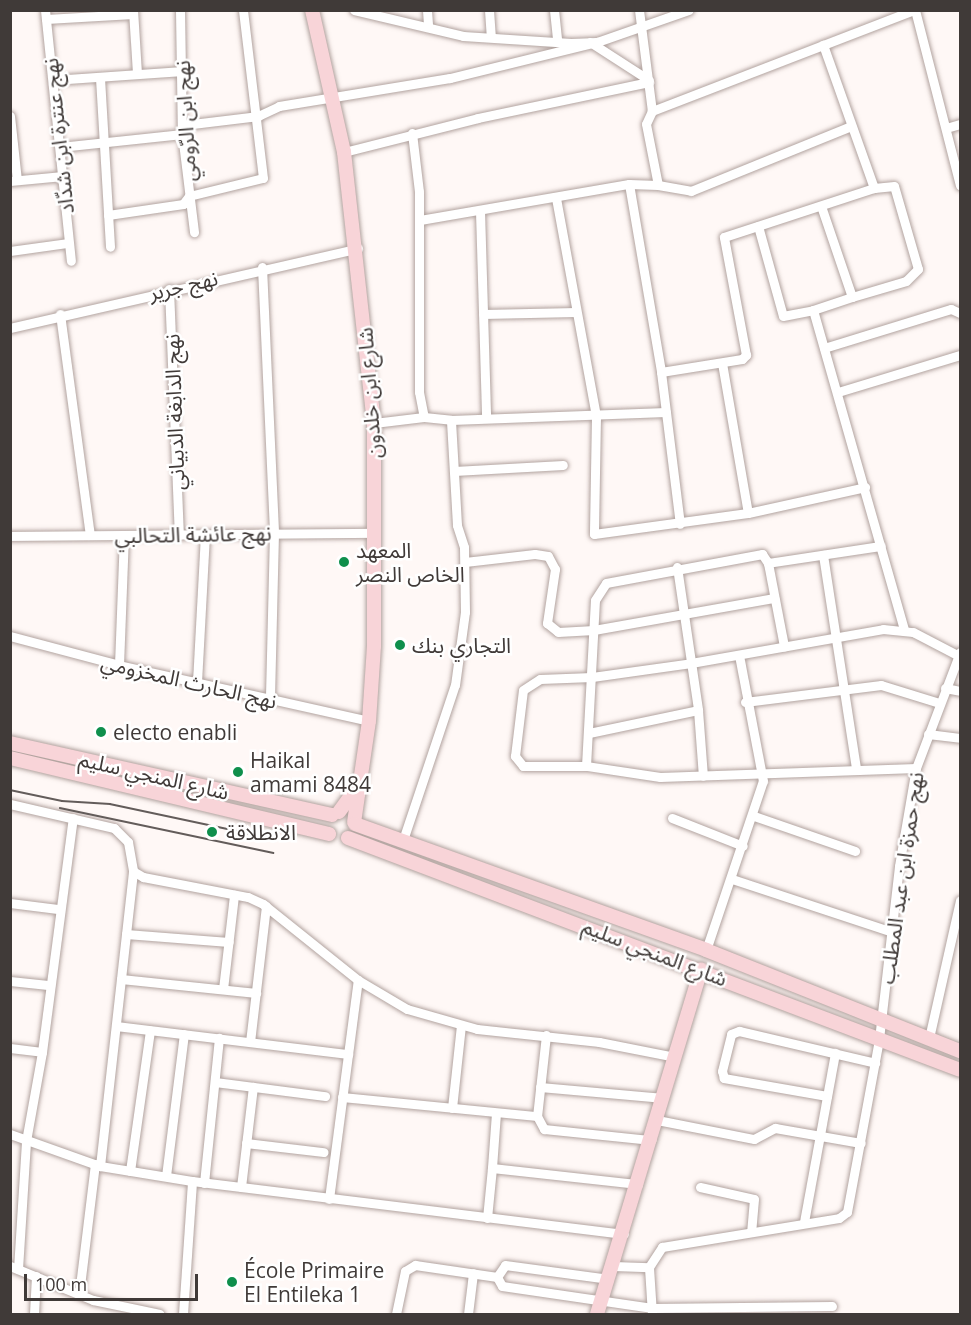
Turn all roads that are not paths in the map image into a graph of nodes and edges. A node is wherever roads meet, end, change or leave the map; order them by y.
1 (180, 10) edge
2 (243, 10) edge
3 (312, 10) edge
4 (354, 10) edge
5 (427, 10) edge
6 (489, 10) edge
7 (554, 10) edge
8 (639, 10) edge
9 (689, 10) edge
10 (915, 10) edge
11 (133, 12) edge
12 (45, 15) edge
13 (428, 26) junction
14 (643, 28) junction
15 (491, 37) junction
16 (557, 41) junction
17 (593, 43) junction
18 (823, 45) junction
19 (183, 71) junction
20 (137, 73) junction
21 (100, 78) junction
22 (53, 80) junction
23 (649, 81) junction
24 (332, 97) junction
25 (652, 111) junction
26 (10, 116) edge
27 (258, 116) junction
28 (960, 124) edge
29 (852, 126) junction
30 (946, 128) junction
31 (183, 129) junction
32 (412, 133) junction
33 (102, 142) junction
34 (60, 147) junction
35 (344, 152) junction
36 (63, 176) junction
37 (14, 181) edge
38 (628, 184) junction
39 (658, 184) junction
40 (960, 185) edge
41 (874, 188) junction
42 (189, 196) junction
43 (556, 198) junction
44 (821, 206) junction
45 (480, 211) junction
46 (108, 215) junction
47 (420, 219) junction
48 (758, 226) junction
49 (194, 232) dead end
50 (68, 243) junction
51 (110, 247) dead end
52 (358, 248) junction
53 (10, 250) edge
54 (71, 261) dead end
55 (262, 267) junction
56 (168, 290) junction
57 (852, 297) junction
58 (813, 310) junction
59 (576, 312) junction
60 (960, 313) edge
61 (60, 314) junction
62 (483, 314) junction
63 (10, 328) edge
64 (824, 348) junction
65 (960, 355) edge
66 (722, 363) junction
67 (661, 372) junction
68 (838, 393) junction
69 (666, 412) junction
70 (596, 416) junction
71 (424, 417) junction
72 (486, 418) junction
73 (451, 420) junction
74 (374, 423) junction
75 (562, 465) dead end
76 (454, 471) junction
77 (865, 487) junction
78 (748, 513) junction
79 (680, 524) junction
80 (274, 532) junction
81 (376, 533) junction
82 (179, 535) junction
83 (206, 535) junction
84 (10, 536) edge
85 (90, 536) junction
86 (124, 536) junction
87 (880, 546) junction
88 (823, 555) junction
89 (465, 562) junction
90 (768, 563) junction
91 (677, 567) junction
92 (774, 598) junction
93 (685, 615) junction
94 (904, 629) junction
95 (594, 630) junction
96 (838, 635) junction
97 (10, 636) edge
98 (783, 646) junction
99 (960, 654) edge
100 (739, 655) junction
101 (691, 663) junction
102 (119, 665) junction
103 (592, 677) junction
104 (197, 682) junction
105 (845, 688) junction
106 (945, 688) junction
107 (960, 691) edge
108 (270, 700) junction
109 (745, 702) junction
110 (939, 703) junction
111 (698, 710) junction
112 (369, 721) junction
113 (589, 733) junction
114 (928, 734) junction
115 (960, 738) edge
116 (10, 743) edge
117 (10, 758) edge
118 (586, 766) junction
119 (856, 768) junction
120 (916, 768) junction
121 (763, 773) junction
122 (703, 776) junction
123 (363, 779) junction
124 (10, 804) edge
125 (335, 813) junction
126 (754, 816) junction
127 (73, 818) junction
128 (672, 818) dead end
129 (355, 823) junction
130 (329, 834) junction
131 (348, 838) junction
132 (403, 840) junction
133 (743, 846) junction
134 (855, 851) dead end
135 (133, 871) junction
136 (732, 879) junction
137 (234, 895) junction
138 (960, 900) edge
139 (10, 903) edge
140 (266, 906) junction
141 (58, 909) junction
142 (892, 932) junction
143 (126, 934) junction
144 (229, 942) junction
145 (706, 950) junction
146 (701, 969) junction
147 (121, 979) junction
148 (358, 980) junction
149 (10, 981) edge
150 (48, 985) junction
151 (223, 989) junction
152 (256, 993) junction
153 (882, 1021) junction
154 (461, 1025) junction
155 (116, 1026) junction
156 (150, 1030) junction
157 (184, 1034) junction
158 (546, 1035) junction
159 (219, 1038) junction
160 (929, 1038) junction
161 (879, 1039) junction
162 (250, 1042) junction
163 (10, 1048) edge
164 (960, 1050) edge
165 (42, 1052) junction
166 (835, 1053) junction
167 (348, 1054) junction
168 (675, 1057) junction
169 (875, 1063) junction
170 (960, 1070) edge
171 (215, 1082) junction
172 (253, 1087) junction
173 (540, 1087) junction
174 (325, 1096) dead end
175 (827, 1096) junction
176 (342, 1097) junction
177 (664, 1098) junction
178 (452, 1108) junction
179 (496, 1113) junction
180 (537, 1116) junction
181 (657, 1120) junction
182 (10, 1134) edge
183 (819, 1136) junction
184 (651, 1140) junction
185 (26, 1141) junction
186 (246, 1143) junction
187 (861, 1143) junction
188 (323, 1152) dead end
189 (97, 1165) junction
190 (492, 1168) junction
191 (130, 1171) junction
192 (166, 1176) junction
193 (192, 1181) junction
194 (204, 1183) junction
195 (638, 1184) junction
196 (241, 1187) junction
197 (700, 1187) dead end
198 (329, 1199) junction
199 (487, 1218) junction
200 (804, 1221) junction
201 (752, 1231) junction
202 (624, 1234) junction
203 (613, 1266) junction
204 (14, 1267) edge
205 (649, 1267) junction
206 (473, 1273) junction
207 (36, 1276) junction
208 (497, 1277) junction
209 (609, 1280) junction
210 (79, 1294) junction
211 (602, 1301) junction
212 (832, 1306) dead end
213 (652, 1311) edge
214 (34, 1314) edge
215 (160, 1314) edge
216 (183, 1314) edge
217 (396, 1314) edge
218 (468, 1314) edge
219 (597, 1314) edge

1 - 19 street, نهج ابن الرّومي
2 - 27 street
3 - 24 main road, شارع ابن خلدون
4 - 13 street
5 - 13 street
6 - 15 street
7 - 16 street
8 - 14 street
9 - 14 street
10 - 18 street
10 - 30 street
11 - 12 street
11 - 20 street
12 - 22 street, نهج عنترة ابن شدّاد
13 - 15 street
14 - 17 street
14 - 23 street
15 - 16 street
16 - 17 street
17 - 23 street
17 - 24 street
18 - 25 street
18 - 29 street
19 - 20 street
19 - 31 street, نهج ابن الرّومي
20 - 21 street
21 - 22 street
21 - 33 street
22 - 34 street, نهج عنترة ابن شدّاد
23 - 25 street
23 - 32 street
24 - 27 street
24 - 35 main road, شارع ابن خلدون
25 - 39 street
26 - 37 street
27 - 31 street
27 - 42 street
28 - 30 street
29 - 39 street
29 - 41 street
30 - 40 street
31 - 33 street
31 - 42 street, نهج ابن الرّومي
32 - 35 street
32 - 47 street
33 - 34 street
33 - 46 street
34 - 36 street, نهج عنترة ابن شدّاد
35 - 52 main road, شارع ابن خلدون
36 - 37 street
36 - 50 street, نهج عنترة ابن شدّاد
38 - 39 street
38 - 43 street
38 - 67 street
41 - 44 street
41 - 57 street
42 - 46 street
42 - 49 street, نهج ابن الرّومي
43 - 45 street
43 - 59 street
44 - 48 street
44 - 57 street
45 - 47 street
45 - 62 street
46 - 51 street
47 - 71 street
48 - 58 street
48 - 66 street
50 - 53 street
50 - 54 street, نهج عنترة ابن شدّاد
52 - 55 street, نهج جرير
52 - 74 main road, شارع ابن خلدون
55 - 56 street, نهج جرير
55 - 80 street
56 - 61 street, نهج جرير
56 - 82 street, نهج الدابغة الدبياني
57 - 58 street
58 - 64 street
59 - 62 street
59 - 70 street
60 - 64 street
61 - 63 street, نهج جرير
61 - 85 street
62 - 72 street
64 - 68 street
65 - 68 street
66 - 67 street
66 - 78 street
67 - 69 street
68 - 77 street
69 - 70 street
69 - 79 street
70 - 72 street
70 - 79 street
71 - 73 street
71 - 74 street
72 - 73 street
73 - 76 street
74 - 81 main road, شارع ابن خلدون
75 - 76 street
76 - 89 street
77 - 78 street
77 - 87 street
78 - 79 street
80 - 81 street, نهج عائشة التحالبي
80 - 83 street, نهج عائشة التحالبي
80 - 108 street
81 - 112 main road, شارع ابن خلدون
82 - 83 street, نهج عائشة التحالبي
82 - 86 street, نهج عائشة التحالبي
83 - 104 street
84 - 85 street, نهج عائشة التحالبي
85 - 86 street, نهج عائشة التحالبي
86 - 102 street
87 - 88 street
87 - 94 street
88 - 90 street
88 - 96 street
89 - 95 street
89 - 132 street
90 - 91 street
90 - 92 street
91 - 93 street
91 - 95 street
92 - 93 street
92 - 98 street
93 - 95 street
93 - 101 street
94 - 96 street
94 - 99 street
95 - 103 street
96 - 98 street
96 - 105 street
97 - 102 street, نهج الحارث المخزومي
98 - 100 street
99 - 106 street, نهج حمزة ابن عبد المطلب
100 - 101 street
100 - 109 street
101 - 103 street
101 - 111 street
102 - 104 street, نهج الحارث المخزومي
103 - 113 street
103 - 118 street
104 - 108 street, نهج الحارث المخزومي
105 - 109 street
105 - 110 street
105 - 119 street
106 - 107 street
106 - 110 street, نهج حمزة ابن عبد المطلب
108 - 112 street, نهج الحارث المخزومي
109 - 121 street
110 - 114 street, نهج حمزة ابن عبد المطلب
111 - 113 street
111 - 122 street
112 - 123 main road, شارع ابن خلدون
113 - 118 street
114 - 115 street
114 - 120 street, نهج حمزة ابن عبد المطلب
116 - 125 main road, شارع المنجي سليم
117 - 130 main road, شارع المنجي سليم
118 - 122 street
119 - 120 street
119 - 121 street
120 - 142 street, نهج حمزة ابن عبد المطلب
121 - 122 street
121 - 126 street
123 - 125 main road
123 - 129 main road
124 - 127 street
125 - 129 main road
125 - 130 main road
126 - 133 street
126 - 134 street
127 - 135 street
127 - 141 street
128 - 133 street
129 - 131 main road
129 - 132 main road, شارع المنجي سليم
130 - 131 main road
131 - 146 main road, شارع المنجي سليم
132 - 145 main road, شارع المنجي سليم
133 - 136 street
135 - 137 street
135 - 143 street
136 - 142 street
136 - 145 street
137 - 140 street
137 - 144 street
138 - 160 street
139 - 141 street
140 - 148 street
140 - 152 street
141 - 150 street
142 - 153 street, نهج حمزة ابن عبد المطلب
143 - 144 street
143 - 147 street
144 - 151 street
145 - 153 main road, شارع المنجي سليم
146 - 161 main road, شارع المنجي سليم
146 - 168 main road
147 - 151 street
147 - 155 street
148 - 154 street
148 - 167 street
149 - 150 street
150 - 165 street
151 - 152 street
152 - 162 street
153 - 160 main road, شارع المنجي سليم
153 - 161 street, نهج حمزة ابن عبد المطلب
154 - 158 street
154 - 178 street
155 - 156 street
155 - 189 street
156 - 157 street
156 - 191 street
157 - 159 street
157 - 192 street
158 - 168 street
158 - 173 street
159 - 162 street
159 - 171 street
160 - 164 main road, شارع المنجي سليم
161 - 169 street, نهج حمزة ابن عبد المطلب
161 - 170 main road, شارع المنجي سليم
162 - 167 street
163 - 165 street
165 - 185 street
166 - 169 street
166 - 175 street
166 - 175 street
167 - 176 street
168 - 177 main road
169 - 187 street, نهج حمزة ابن عبد المطلب
171 - 172 street
171 - 194 street
172 - 174 street
172 - 186 street
173 - 177 street
173 - 180 street
175 - 183 street
176 - 178 street
176 - 198 street
177 - 181 main road
178 - 179 street
179 - 180 street
179 - 190 street
180 - 184 street
181 - 183 street
181 - 184 main road
182 - 185 street
183 - 187 street
183 - 200 street
184 - 195 main road
185 - 189 street
185 - 204 street
186 - 188 street
186 - 196 street
187 - 200 street, نهج حمزة ابن عبد المطلب
189 - 191 street
189 - 210 street
190 - 195 street
190 - 199 street
191 - 192 street
192 - 193 street
193 - 194 street
193 - 216 street
194 - 196 street
195 - 202 main road
196 - 198 street
197 - 201 street
198 - 199 street
199 - 202 street
200 - 201 street
201 - 205 street
202 - 203 main road
203 - 205 street
203 - 209 main road
204 - 207 street
205 - 213 street
206 - 208 street
206 - 217 street
206 - 218 street
207 - 210 street
207 - 214 street
208 - 209 street
208 - 211 street
209 - 211 main road
210 - 215 street
211 - 213 street
211 - 219 main road
212 - 213 street

